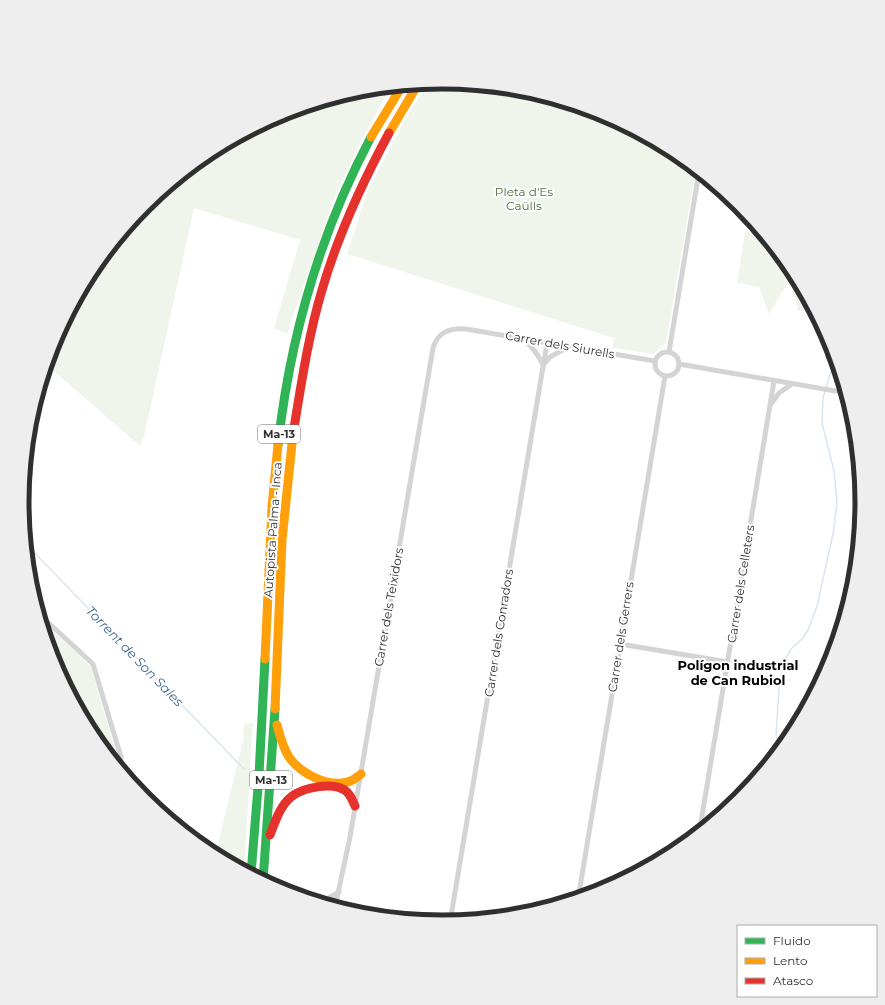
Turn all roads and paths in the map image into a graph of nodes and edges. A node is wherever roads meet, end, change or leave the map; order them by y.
1 (414, 90) edge
2 (398, 92) edge
3 (698, 178) edge
4 (466, 329) joint
5 (522, 339) junction
6 (547, 343) junction
7 (568, 347) junction
8 (669, 352) junction
9 (655, 361) junction
10 (679, 364) junction
11 (543, 365) junction
12 (664, 376) junction
13 (774, 381) junction
14 (792, 384) junction
15 (841, 392) edge
16 (770, 405) junction
17 (47, 621) edge
18 (620, 644) junction
19 (728, 662) junction
20 (275, 716) junction
21 (121, 762) edge
22 (361, 774) junction
23 (355, 806) junction
24 (700, 825) edge
25 (266, 844) junction
26 (251, 869) edge
27 (264, 875) edge
28 (339, 892) junction
29 (579, 893) edge
30 (326, 899) edge
31 (337, 902) edge
32 (451, 916) edge

1 - 20 highway, Autopista Palma - Inca / Ma-13
2 - 26 highway, Autopista Palma - Inca / Ma-13
3 - 8 street
4 - 5 street, Carrer dels Siurells
4 - 22 street, Carrer dels Teixidors
5 - 6 street, Carrer dels Siurells
5 - 11 street
6 - 7 street, Carrer dels Siurells
6 - 11 street, Carrer dels Conradors
7 - 9 street, Carrer dels Siurells
7 - 11 street
8 - 9 street
8 - 10 street
9 - 12 street
10 - 12 street
10 - 13 street
11 - 32 street, Carrer dels Conradors
12 - 18 street, Carrer dels Gerrers
13 - 14 street
13 - 16 street, Carrer dels Celleters
14 - 15 street
14 - 16 street
16 - 19 street, Carrer dels Celleters
17 - 21 street
18 - 19 street
18 - 29 street, Carrer dels Gerrers
19 - 24 street, Carrer dels Celleters
20 - 22 highway
20 - 25 highway, Autopista Palma - Inca / Ma-13
22 - 23 street, Carrer dels Teixidors
23 - 25 highway
23 - 28 street, Carrer dels Teixidors
25 - 27 highway, Autopista Palma - Inca / Ma-13
28 - 30 street
28 - 31 street, Carrer dels Teixidors

